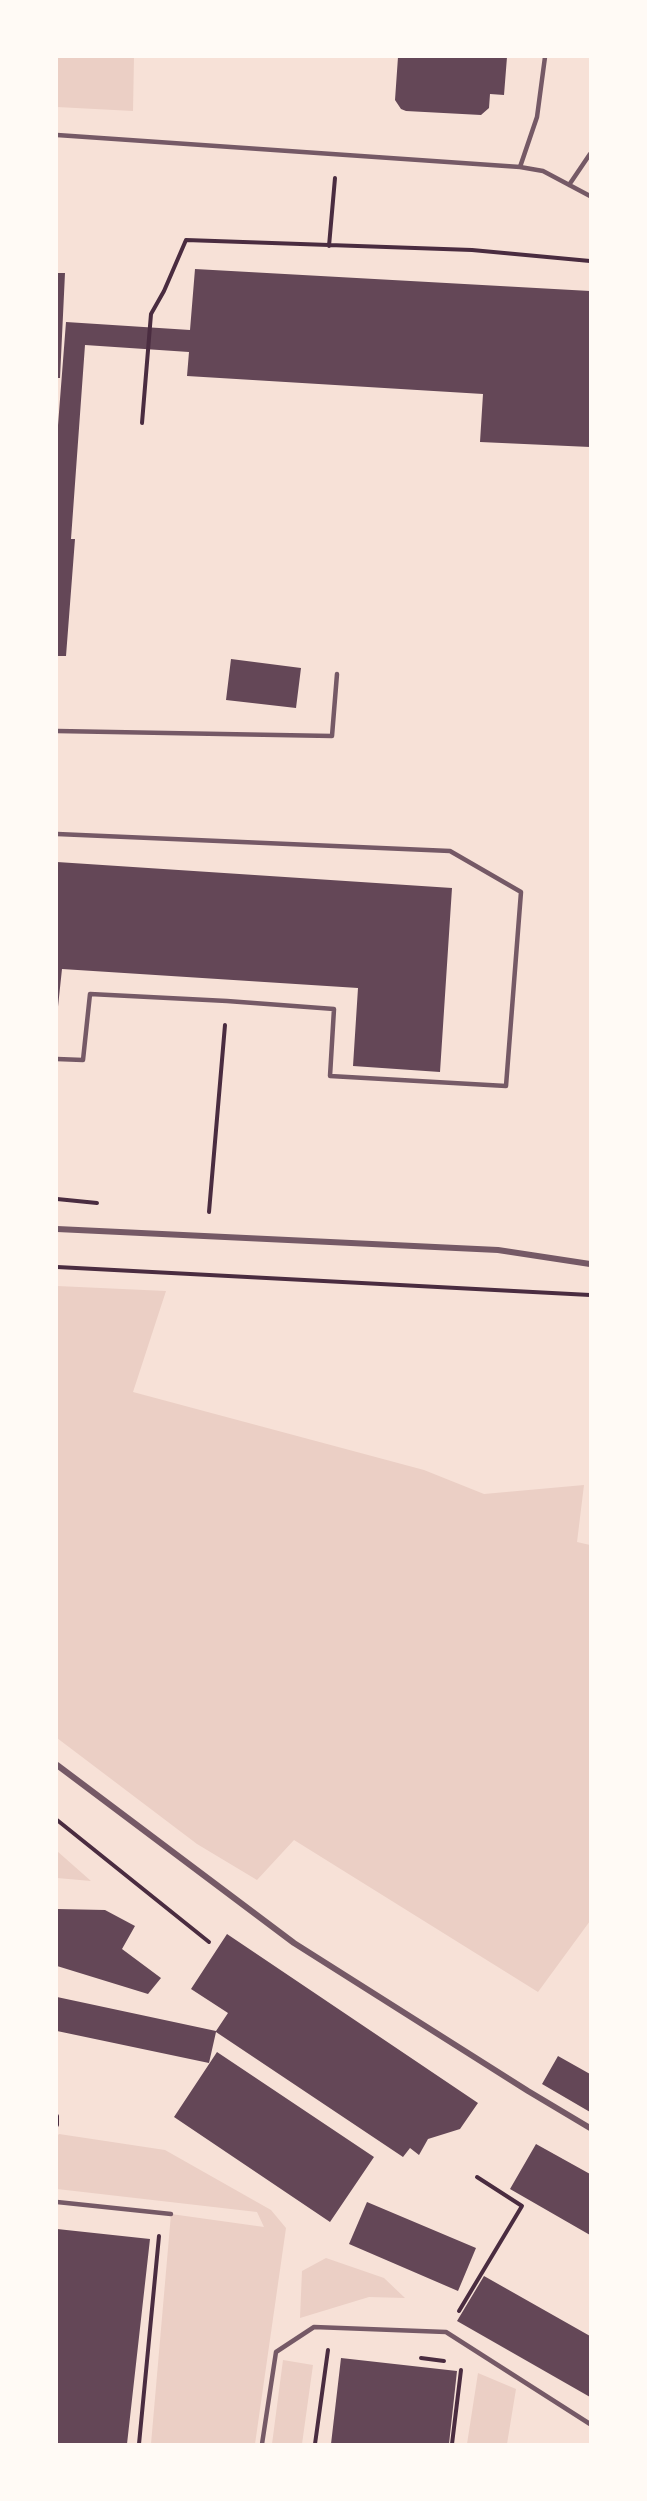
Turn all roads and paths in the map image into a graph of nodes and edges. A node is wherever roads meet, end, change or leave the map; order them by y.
1 (545, 57) edge
2 (57, 135) edge
3 (337, 153) junction
4 (590, 154) edge
5 (520, 167) junction
6 (569, 185) junction
7 (590, 196) edge
8 (329, 246) junction
9 (590, 261) edge
10 (142, 423) dead end
11 (338, 674) dead end
12 (57, 731) edge
13 (57, 834) edge
14 (227, 1001) junction
15 (57, 1059) edge
16 (57, 1229) edge
17 (207, 1237) junction
18 (590, 1264) edge
19 (57, 1267) edge
20 (590, 1295) edge
21 (57, 1765) edge
22 (57, 1820) edge
23 (209, 1942) dead end
24 (57, 2116) edge
25 (57, 2125) edge
26 (590, 2128) edge
27 (477, 2177) dead end
28 (57, 2202) edge
29 (161, 2214) junction
30 (171, 2214) dead end
31 (446, 2332) junction
32 (328, 2346) dead end
33 (417, 2357) dead end
34 (451, 2361) dead end
35 (462, 2363) dead end
36 (590, 2424) edge
37 (139, 2444) edge
38 (262, 2444) edge
39 (315, 2444) edge
40 (452, 2444) edge

1 - 5 lane
2 - 3 lane
3 - 5 lane
3 - 8 path
4 - 6 lane
5 - 6 lane
6 - 7 lane
8 - 9 path
8 - 10 path
11 - 12 lane
13 - 14 lane
14 - 15 lane
14 - 17 path
16 - 17 street
17 - 18 street
19 - 20 path
21 - 26 street
22 - 23 path
24 - 25 path
27 - 31 path
28 - 29 lane
29 - 30 lane
29 - 37 path
31 - 36 lane
31 - 38 lane
32 - 39 path
33 - 34 path
35 - 40 path

